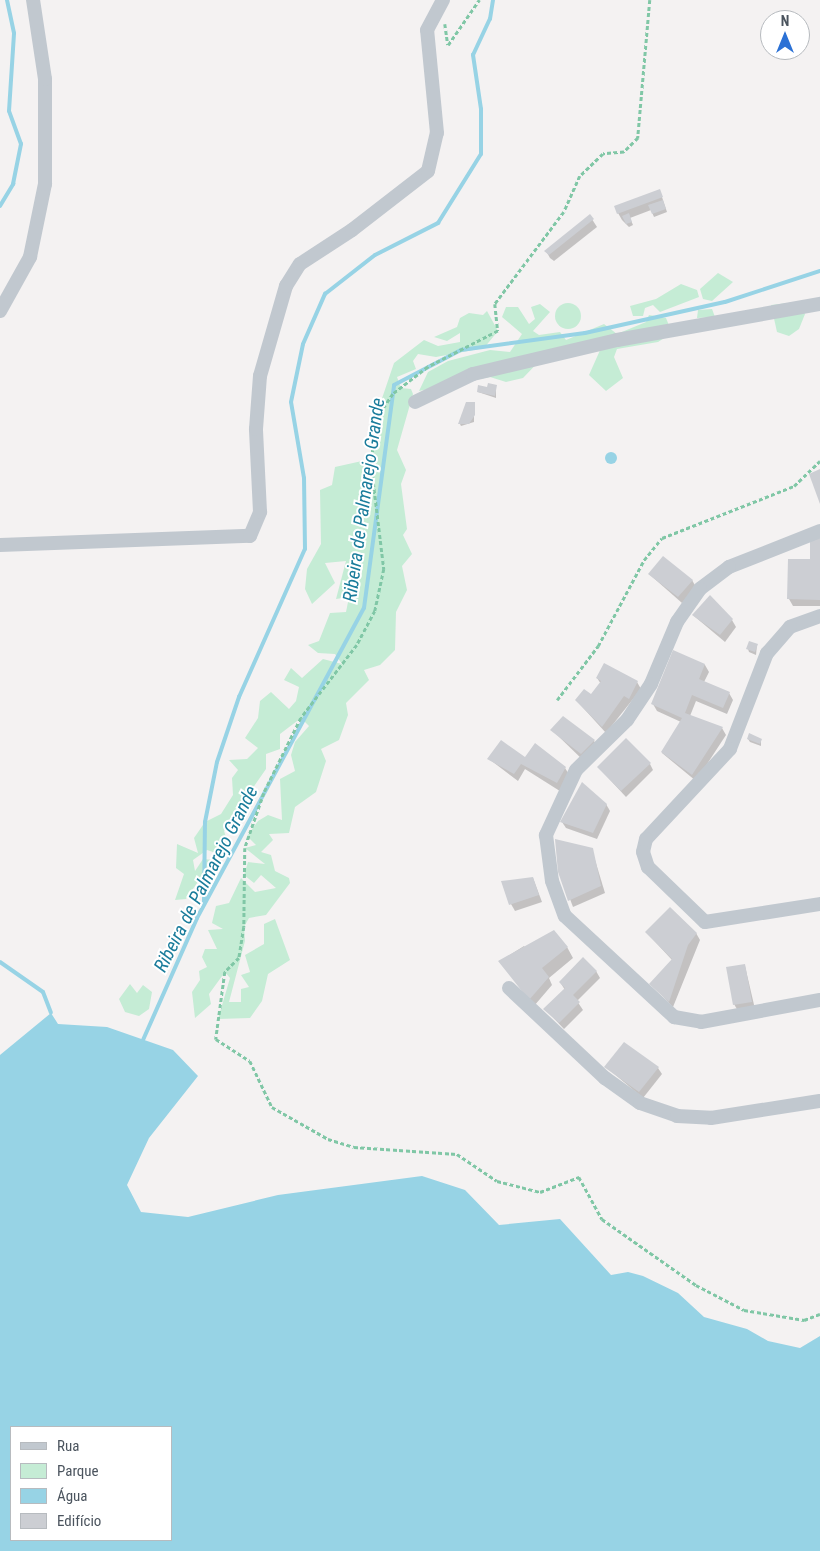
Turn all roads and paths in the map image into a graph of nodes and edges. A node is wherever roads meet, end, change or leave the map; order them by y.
1 (33, 0) edge
2 (443, 0) edge
3 (479, 0) edge
4 (650, 0) edge
5 (449, 16) dead end
6 (820, 304) edge
7 (0, 311) edge
8 (415, 402) dead end
9 (820, 461) edge
10 (820, 531) edge
11 (0, 544) edge
12 (820, 616) edge
13 (557, 700) dead end
14 (820, 904) edge
15 (509, 988) dead end
16 (820, 1000) edge
17 (820, 1101) edge
18 (820, 1314) edge

1 - 7 street
2 - 11 street
3 - 5 path
4 - 18 path
6 - 8 street
9 - 13 path
10 - 16 street
12 - 14 street
15 - 17 street

